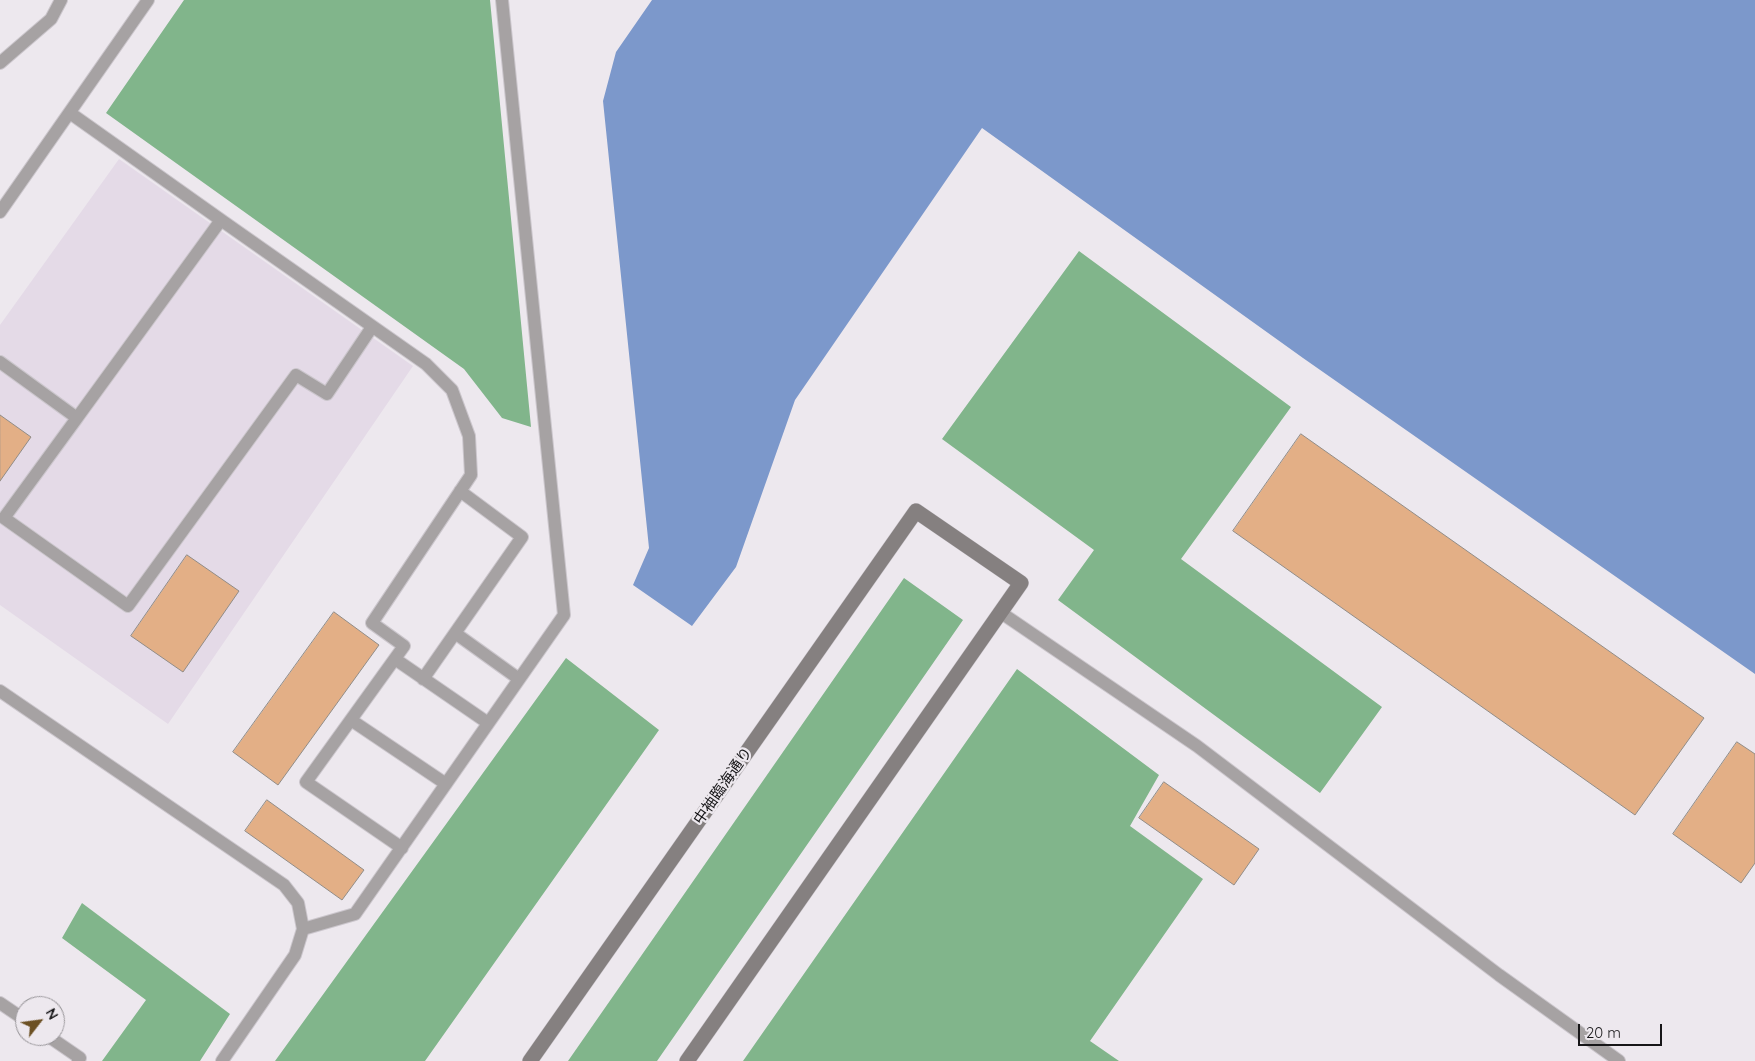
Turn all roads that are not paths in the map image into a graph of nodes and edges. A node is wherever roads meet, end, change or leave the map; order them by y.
1 (62, 0) edge
2 (148, 0) edge
3 (502, 0) edge
4 (0, 63) edge
5 (70, 113) junction
6 (4, 198) edge
7 (0, 212) edge
8 (221, 220) junction
9 (372, 327) junction
10 (0, 362) edge
11 (77, 418) junction
12 (460, 491) junction
13 (1000, 612) junction
14 (455, 633) junction
15 (395, 659) junction
16 (423, 679) junction
17 (519, 679) junction
18 (0, 691) edge
19 (351, 720) junction
20 (488, 723) junction
21 (446, 784) junction
22 (402, 848) junction
23 (303, 929) junction
24 (0, 1003) edge
25 (15, 1013) edge
26 (63, 1046) edge
27 (78, 1061) edge
28 (222, 1061) edge
29 (530, 1061) edge
30 (687, 1061) edge
31 (1619, 1061) edge

1 - 4 lane
2 - 5 lane
3 - 17 lane
5 - 6 lane
5 - 8 lane
6 - 7 lane
8 - 9 lane
8 - 11 lane
9 - 11 lane
9 - 12 lane
10 - 11 lane
12 - 14 lane
12 - 15 lane
13 - 29 street, 中袖臨海通り
13 - 30 street
13 - 31 lane
14 - 16 lane
14 - 17 lane
15 - 16 lane
15 - 19 lane
16 - 20 lane
17 - 20 lane
18 - 23 lane
19 - 21 lane
19 - 22 lane
20 - 21 lane
21 - 22 lane
22 - 23 lane
23 - 28 lane
24 - 25 lane
26 - 27 lane

